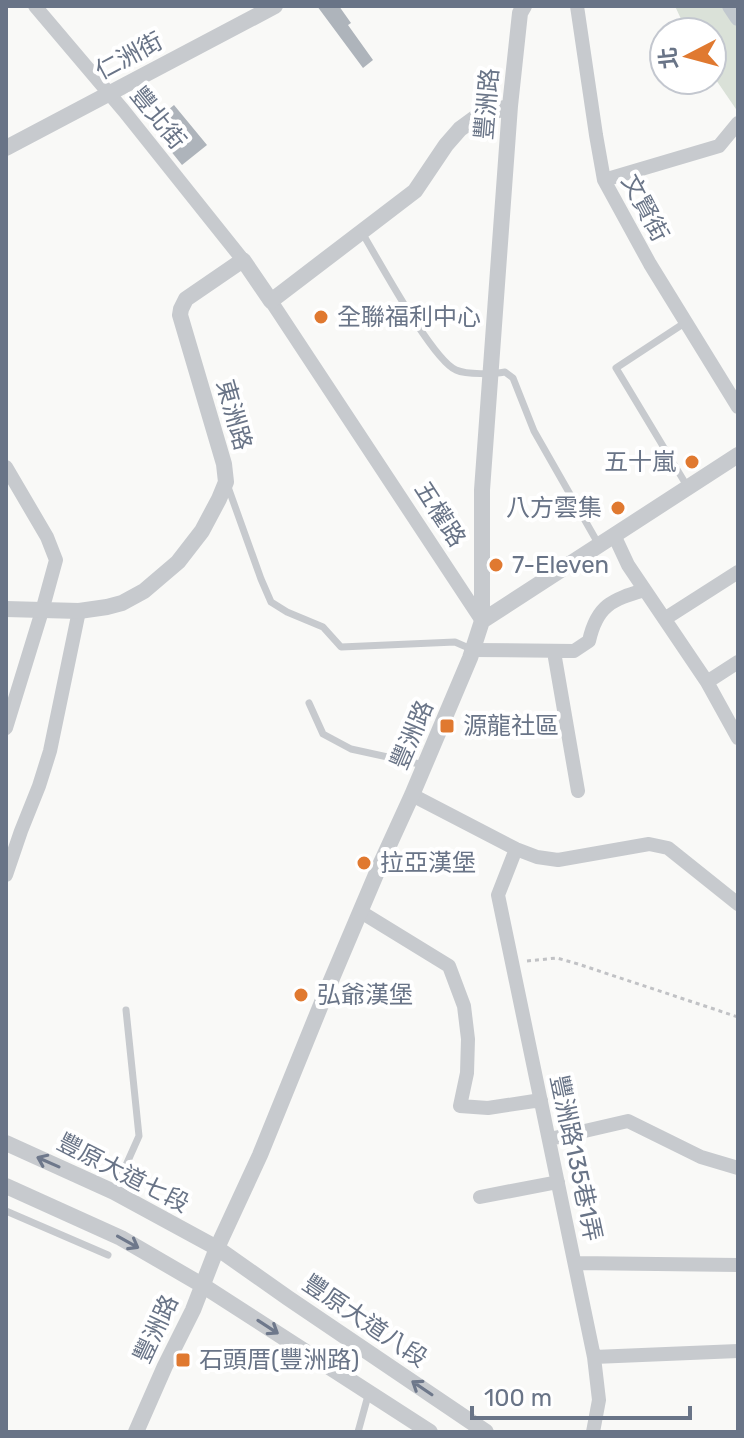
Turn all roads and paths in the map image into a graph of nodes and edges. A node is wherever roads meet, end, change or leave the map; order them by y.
1 (35, 6) edge
2 (275, 6) edge
3 (524, 6) edge
4 (577, 6) edge
5 (110, 94) junction
6 (510, 106) junction
7 (738, 123) edge
8 (6, 148) edge
9 (604, 180) junction
10 (361, 231) junction
11 (243, 260) junction
12 (271, 301) junction
13 (686, 322) junction
14 (491, 375) junction
15 (738, 407) edge
16 (738, 455) edge
17 (6, 467) edge
18 (226, 482) junction
19 (687, 486) junction
20 (614, 535) junction
21 (599, 545) junction
22 (738, 572) edge
23 (644, 590) junction
24 (6, 609) edge
25 (42, 611) junction
26 (79, 611) junction
27 (666, 618) junction
28 (482, 621) junction
29 (473, 650) junction
30 (554, 652) junction
31 (738, 662) edge
32 (707, 682) junction
33 (309, 703) dead end
34 (6, 728) edge
35 (738, 738) edge
36 (424, 765) junction
37 (578, 791) dead end
38 (412, 795) junction
39 (516, 849) junction
40 (6, 875) edge
41 (738, 904) edge
42 (361, 912) junction
43 (512, 963) junction
44 (126, 1010) dead end
45 (738, 1017) edge
46 (541, 1100) junction
47 (550, 1139) junction
48 (6, 1143) edge
49 (738, 1168) edge
50 (558, 1182) junction
51 (6, 1186) edge
52 (114, 1192) junction
53 (30, 1197) junction
54 (480, 1197) dead end
55 (6, 1211) edge
56 (19, 1217) junction
57 (217, 1248) junction
58 (108, 1255) dead end
59 (576, 1263) junction
60 (738, 1265) edge
61 (202, 1285) junction
62 (738, 1351) edge
63 (594, 1357) junction
64 (369, 1392) junction
65 (136, 1432) edge
66 (358, 1432) edge
67 (430, 1432) edge
68 (486, 1432) edge
69 (593, 1432) edge

1 - 5 street, 豐北街
2 - 5 street, 仁洲街
3 - 6 street, 豐洲路
4 - 9 street, 文賢街
5 - 8 street, 仁洲街
5 - 11 street, 豐北街
6 - 10 street
6 - 14 street, 豐洲路
7 - 9 street
9 - 13 street, 文賢街
10 - 12 street
10 - 14 lane
11 - 12 street, 五權路
11 - 18 street, 東洲路
12 - 28 street, 五權路
13 - 15 street, 文賢街
13 - 19 lane
14 - 21 lane
14 - 28 street, 豐洲路
16 - 19 street
17 - 25 street
18 - 26 street, 東洲路
18 - 29 lane
19 - 20 street
20 - 21 street
20 - 23 street
21 - 28 street
22 - 27 street
23 - 27 street
23 - 30 street
24 - 25 street, 東洲路
25 - 26 street, 東洲路
25 - 34 street
26 - 40 street
27 - 32 street
28 - 29 street, 豐洲路
29 - 30 street
29 - 36 street, 豐洲路
30 - 37 street
31 - 32 street
32 - 35 street
33 - 36 lane
36 - 38 street, 豐洲路
38 - 39 street
38 - 42 street, 豐洲路
39 - 41 street
39 - 43 street, 豐洲路135巷1弄
42 - 46 street
42 - 57 street, 豐洲路
43 - 45 path
43 - 46 street, 豐洲路135巷1弄
44 - 52 lane
46 - 47 street, 豐洲路135巷1弄
47 - 49 street
47 - 50 street, 豐洲路135巷1弄
52 -> 48 street, 豐原大道七段
50 - 54 street
50 - 59 street, 豐洲路135巷1弄
51 - 53 street
52 - 57 street, 豐原大道七段
53 - 56 lane
53 -> 61 street
55 - 56 lane
56 - 58 lane
57 - 61 street, 豐洲路
68 -> 57 street, 豐原大道八段
59 - 60 street
59 - 63 street, 豐洲路135巷1弄
61 -> 64 street
61 - 65 street, 豐洲路
62 - 63 street
63 - 69 street, 豐洲路135巷1弄
64 - 66 lane
64 - 67 street

